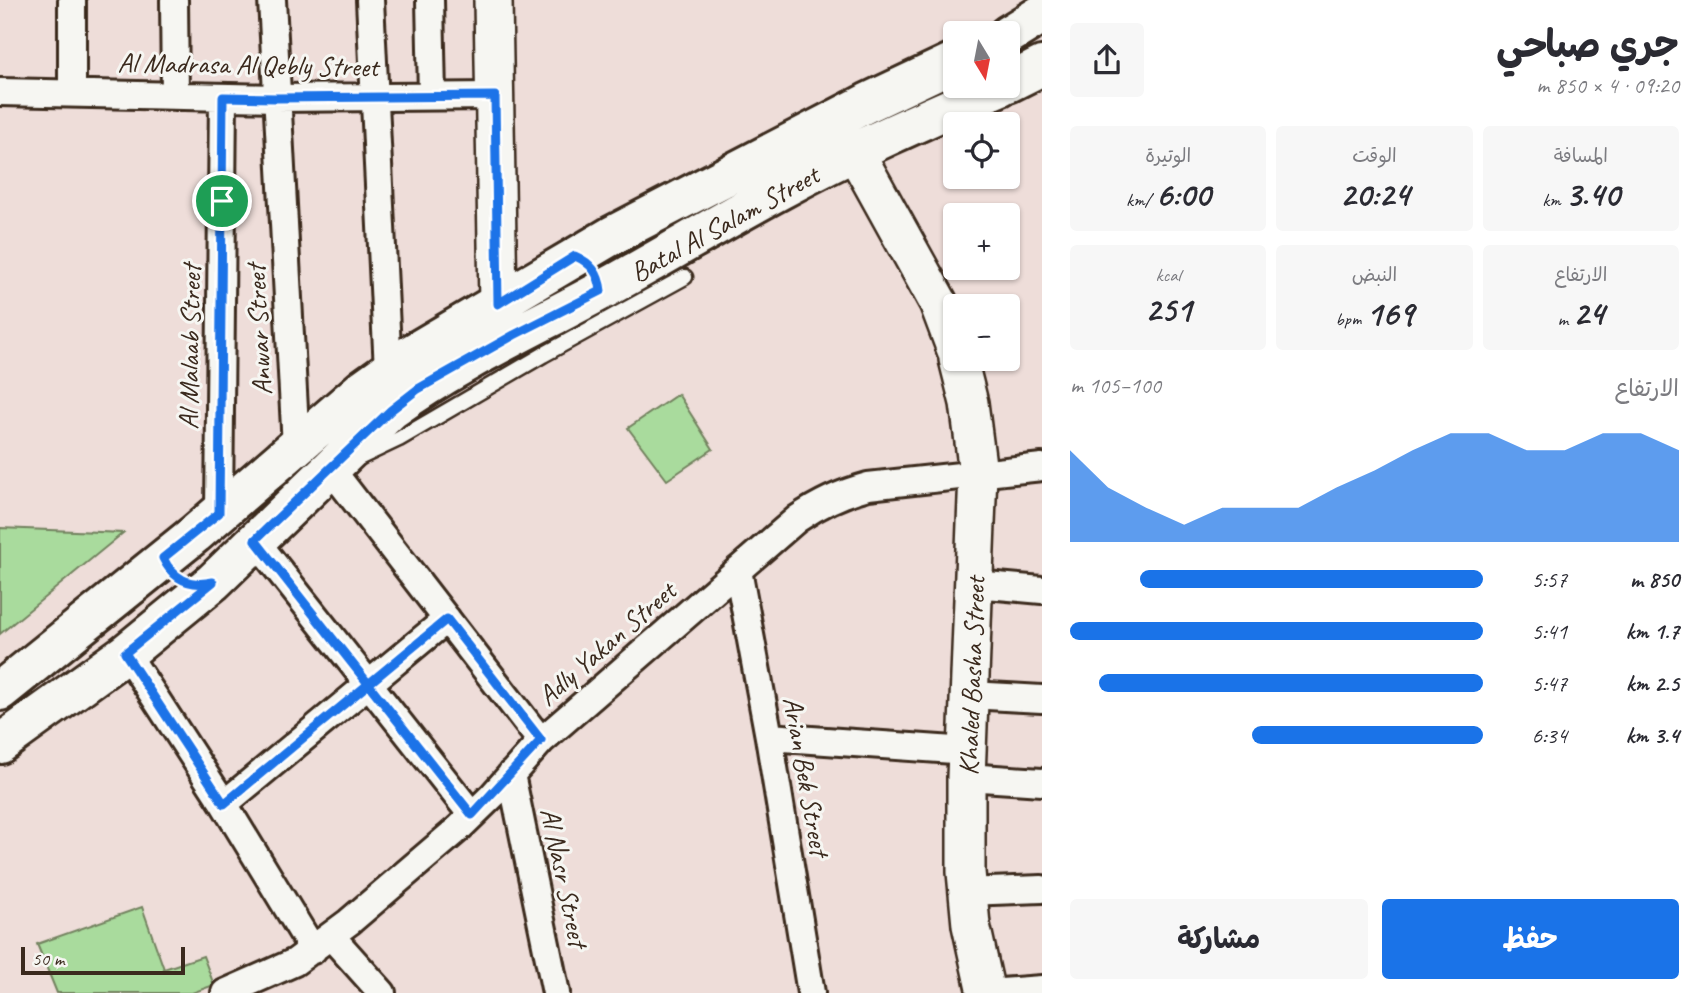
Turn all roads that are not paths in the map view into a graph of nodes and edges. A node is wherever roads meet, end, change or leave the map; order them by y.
1 (72, 0) edge
2 (174, 0) edge
3 (272, 0) edge
4 (370, 0) edge
5 (430, 0) edge
6 (494, 0) edge
7 (1042, 13) edge
8 (1020, 27) edge
9 (1042, 66) edge
10 (943, 67) edge
11 (1020, 77) edge
12 (0, 92) edge
13 (72, 93) junction
14 (175, 96) junction
15 (432, 96) junction
16 (495, 96) junction
17 (223, 97) junction
18 (374, 97) junction
19 (276, 98) junction
20 (974, 98) edge
21 (855, 152) junction
22 (613, 235) junction
23 (575, 256) junction
24 (685, 276) dead end
25 (639, 285) junction
26 (601, 291) junction
27 (498, 304) junction
28 (943, 315) edge
29 (388, 370) junction
30 (961, 371) edge
31 (296, 447) junction
32 (1042, 467) edge
33 (330, 468) junction
34 (978, 473) junction
35 (219, 513) junction
36 (255, 540) junction
37 (163, 558) junction
38 (738, 570) junction
39 (213, 582) junction
40 (975, 584) junction
41 (1042, 590) edge
42 (110, 601) junction
43 (447, 619) junction
44 (162, 625) junction
45 (125, 653) junction
46 (368, 684) junction
47 (0, 691) edge
48 (970, 695) junction
49 (1042, 699) edge
50 (769, 737) junction
51 (541, 740) junction
52 (0, 744) edge
53 (967, 764) junction
54 (511, 774) junction
55 (1042, 782) edge
56 (224, 804) junction
57 (472, 815) junction
58 (1042, 889) edge
59 (966, 892) junction
60 (322, 943) junction
61 (283, 982) edge
62 (1042, 989) edge
63 (225, 993) edge
64 (382, 993) edge
65 (556, 993) edge
66 (811, 993) edge
67 (986, 993) edge

1 - 13 street
2 - 14 street
3 - 19 street, Anwar Street
4 - 18 street
5 - 15 street
6 - 16 street
7 - 8 main road
9 - 11 main road
10 - 22 main road, Batal Al Salam Street
12 - 13 street, Al Madrasa Al Qebly Street
13 - 14 street, Al Madrasa Al Qebly Street
14 - 17 street, Al Madrasa Al Qebly Street
15 - 16 street, Al Madrasa Al Qebly Street
15 - 18 street, Al Madrasa Al Qebly Street
16 - 27 street
17 - 19 street, Al Madrasa Al Qebly Street
17 - 35 street, Al Malaab Street
18 - 19 street, Al Madrasa Al Qebly Street
18 - 29 street
19 - 31 street, Anwar Street
20 - 21 main road, Batal Al Salam Street
21 - 25 main road, Batal Al Salam Street
21 - 28 street
22 - 23 main road, Batal Al Salam Street
22 - 25 main road
23 - 26 main road
23 - 27 main road, Batal Al Salam Street
24 - 25 lane
25 - 26 main road, Batal Al Salam Street
25 - 33 lane
26 - 33 main road, Batal Al Salam Street
27 - 29 main road, Batal Al Salam Street
29 - 31 main road, Batal Al Salam Street
30 - 34 street, Khaled Basha Street
31 - 35 main road, Batal Al Salam Street
32 - 34 street, Adly Yakan Street
33 - 36 main road, Batal Al Salam Street
33 - 43 street
34 - 38 street, Adly Yakan Street
34 - 40 street, Khaled Basha Street
35 - 37 main road, Batal Al Salam Street
36 - 39 main road, Batal Al Salam Street
36 - 46 street
37 - 39 main road
37 - 42 main road, Batal Al Salam Street
38 - 50 street, Arian Bek Street
38 - 51 street, Adly Yakan Street
39 - 44 main road, Batal Al Salam Street
40 - 41 street
40 - 48 street, Khaled Basha Street
42 - 44 main road
42 - 47 main road, Batal Al Salam Street
43 - 46 street
43 - 51 street
44 - 45 main road, Batal Al Salam Street
45 - 52 main road, Batal Al Salam Street
45 - 56 street
46 - 56 street
46 - 57 street
48 - 49 street
48 - 53 street, Khaled Basha Street
50 - 53 street
50 - 66 street, Arian Bek Street
51 - 54 street, Adly Yakan Street
53 - 55 street
53 - 59 street, Khaled Basha Street
54 - 57 street, Adly Yakan Street
54 - 65 street, Al Nasr Street
56 - 60 street
57 - 60 street, Adly Yakan Street
58 - 59 street
59 - 67 street, Khaled Basha Street
60 - 61 street, Adly Yakan Street
60 - 64 street
61 - 63 street, Adly Yakan Street
62 - 67 street

